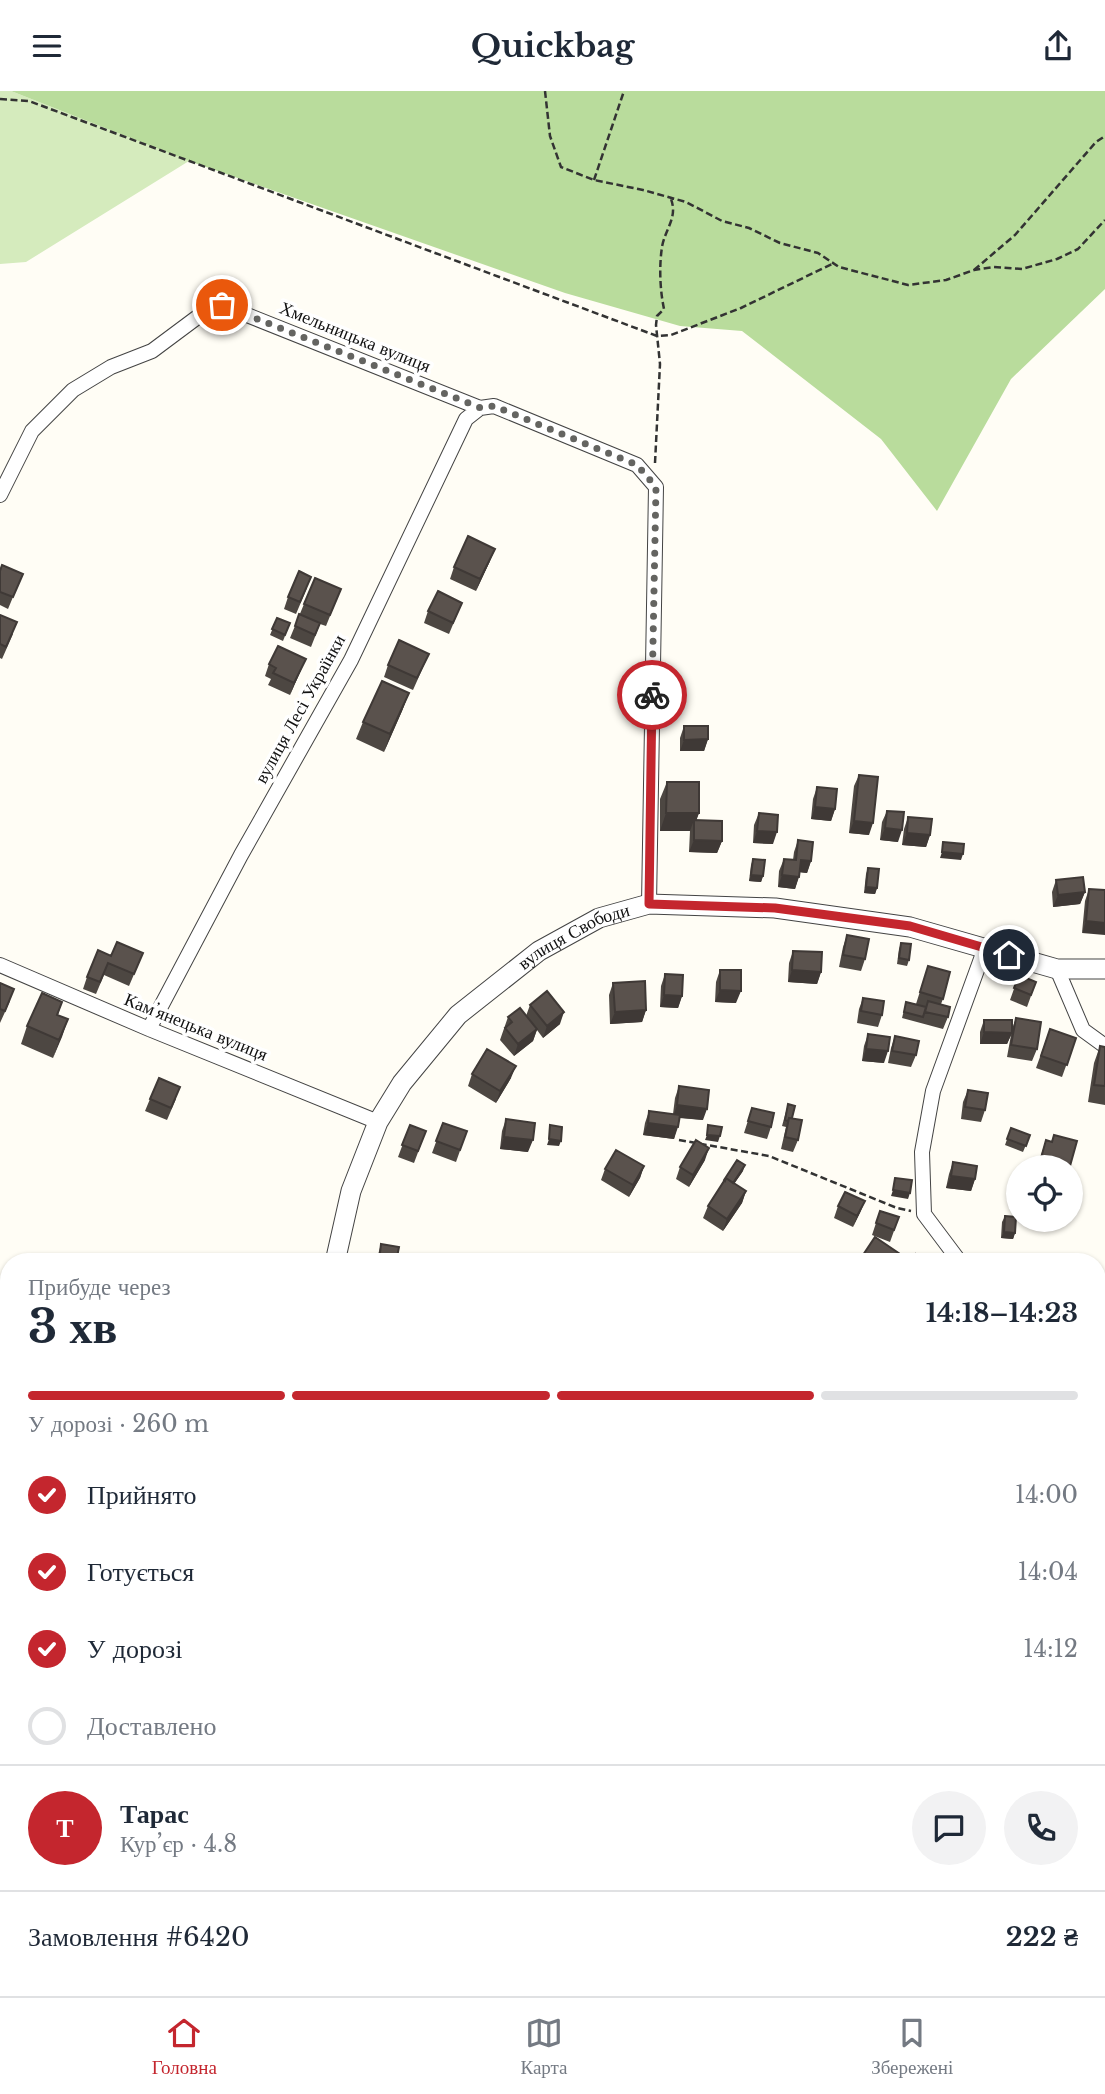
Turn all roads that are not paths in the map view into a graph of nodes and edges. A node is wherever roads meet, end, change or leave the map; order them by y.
1 (481, 408) junction
2 (0, 495) edge
3 (649, 904) junction
4 (985, 948) junction
5 (0, 965) edge
6 (1057, 968) junction
7 (1105, 969) edge
8 (149, 1030) junction
9 (1105, 1047) edge
10 (378, 1122) junction
11 (337, 1253) edge
12 (953, 1253) edge

1 - 2 street, Хмельницька вулиця
1 - 3 street
1 - 8 street, вулиця Лесі Українки
3 - 4 street, вулиця Свободи
3 - 10 street, вулиця Свободи
4 - 6 street, вулиця Свободи
4 - 12 street
5 - 8 street, Камʼянецька вулиця
6 - 7 street, вулиця Свободи
6 - 9 street
8 - 10 street, Камʼянецька вулиця
10 - 11 street, вулиця Свободи

